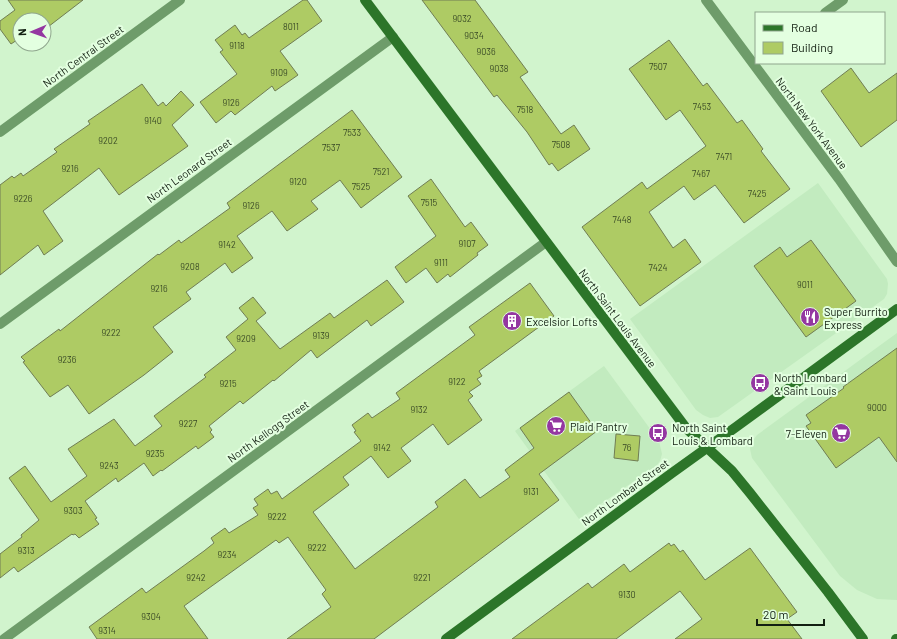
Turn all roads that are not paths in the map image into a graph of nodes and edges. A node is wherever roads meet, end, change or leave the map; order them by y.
1 (180, 0) edge
2 (366, 0) edge
3 (706, 0) edge
4 (843, 0) edge
5 (826, 12) edge
6 (393, 37) junction
7 (755, 64) edge
8 (0, 132) edge
9 (546, 242) junction
10 (897, 262) edge
11 (897, 310) edge
12 (0, 324) edge
13 (707, 448) junction
14 (4, 639) edge
15 (446, 639) edge
16 (863, 639) edge

1 - 8 street, North Central Street
2 - 6 main road, North Saint Louis Avenue
3 - 7 street, North New York Avenue
4 - 5 street
6 - 9 main road, North Saint Louis Avenue
6 - 12 street, North Leonard Street
7 - 10 street, North New York Avenue
9 - 13 main road, North Saint Louis Avenue
9 - 14 street, North Kellogg Street
11 - 13 main road, North Lombard Street
13 - 15 main road, North Lombard Street
13 - 16 main road, North Saint Louis Avenue

